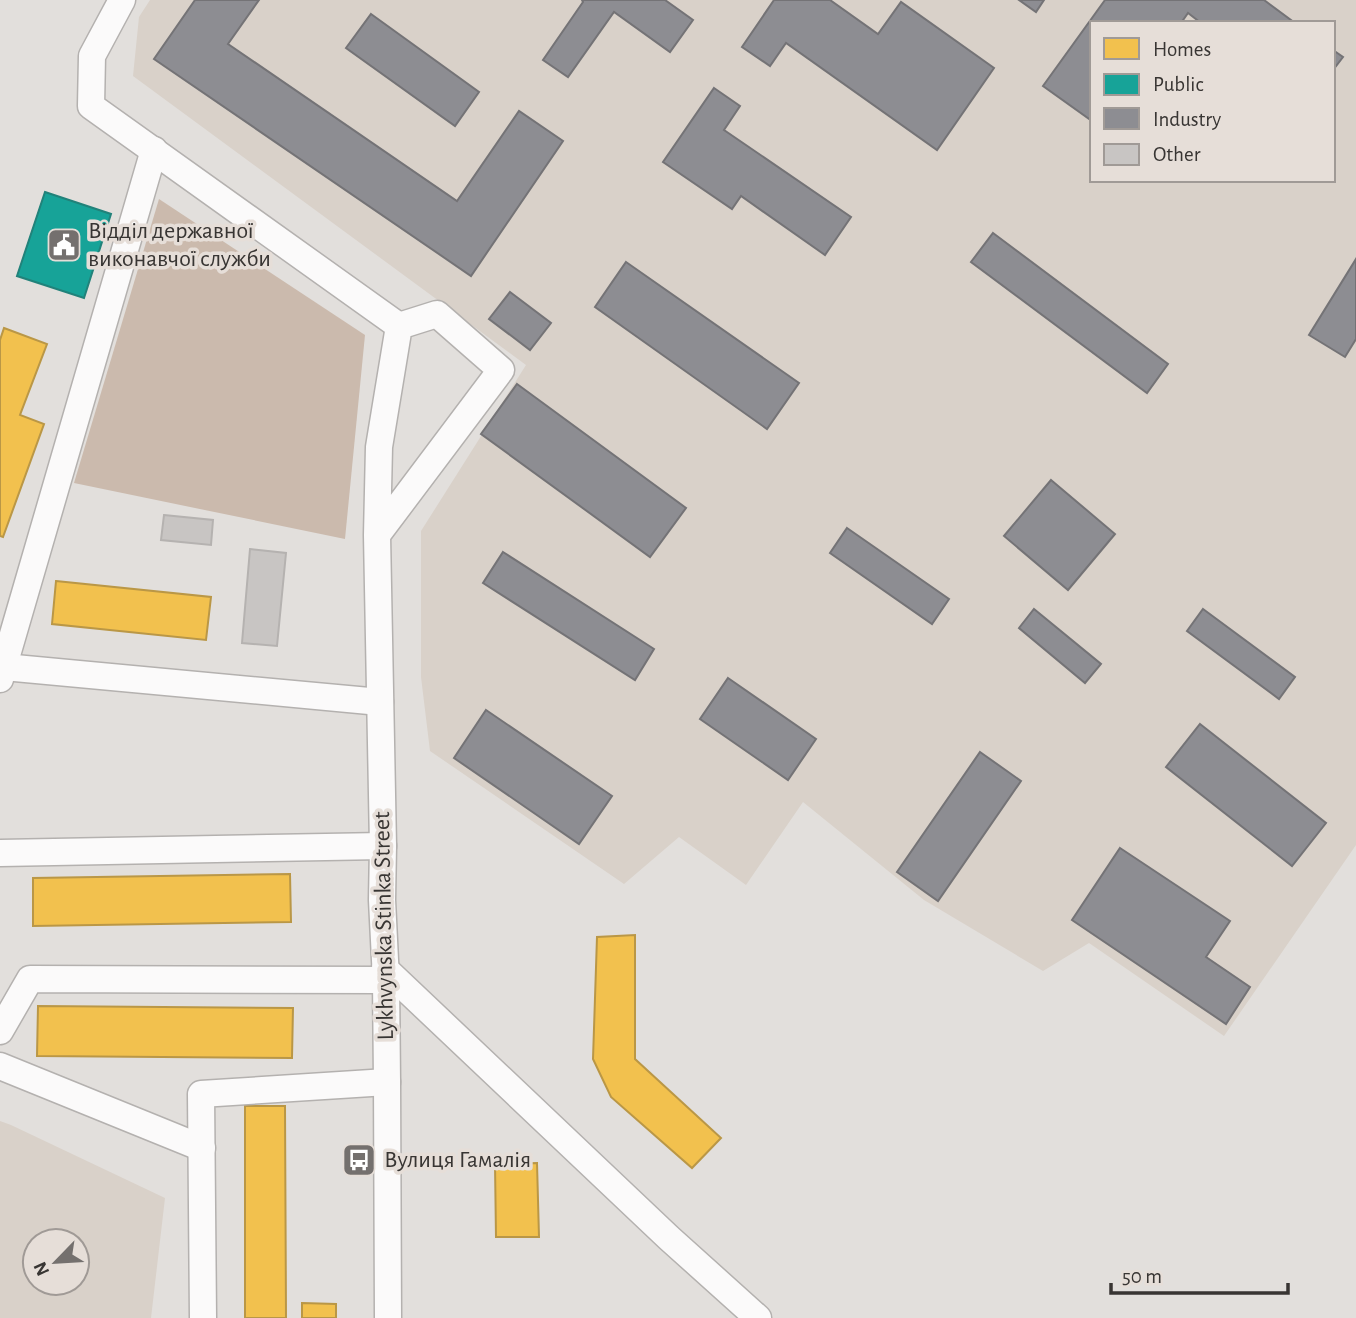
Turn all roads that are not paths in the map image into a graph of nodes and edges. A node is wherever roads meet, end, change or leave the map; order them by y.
1 (122, 0) edge
2 (154, 150) junction
3 (399, 326) junction
4 (377, 534) junction
5 (2, 673) edge
6 (380, 702) junction
7 (383, 846) junction
8 (0, 853) edge
9 (386, 975) junction
10 (0, 1031) edge
11 (0, 1066) edge
12 (387, 1082) junction
13 (202, 1147) junction
14 (203, 1318) edge
15 (388, 1318) edge
16 (758, 1318) edge

1 - 2 street
2 - 3 street
2 - 5 street
3 - 4 street, Lykhvynska Stinka Street
3 - 4 street
4 - 6 street, Lykhvynska Stinka Street
5 - 6 street
6 - 7 street, Lykhvynska Stinka Street
7 - 8 street
7 - 9 street, Lykhvynska Stinka Street
9 - 10 street
9 - 12 street, Lykhvynska Stinka Street
9 - 16 street
11 - 13 street
12 - 13 street
12 - 15 street, Lykhvynska Stinka Street
13 - 14 street

